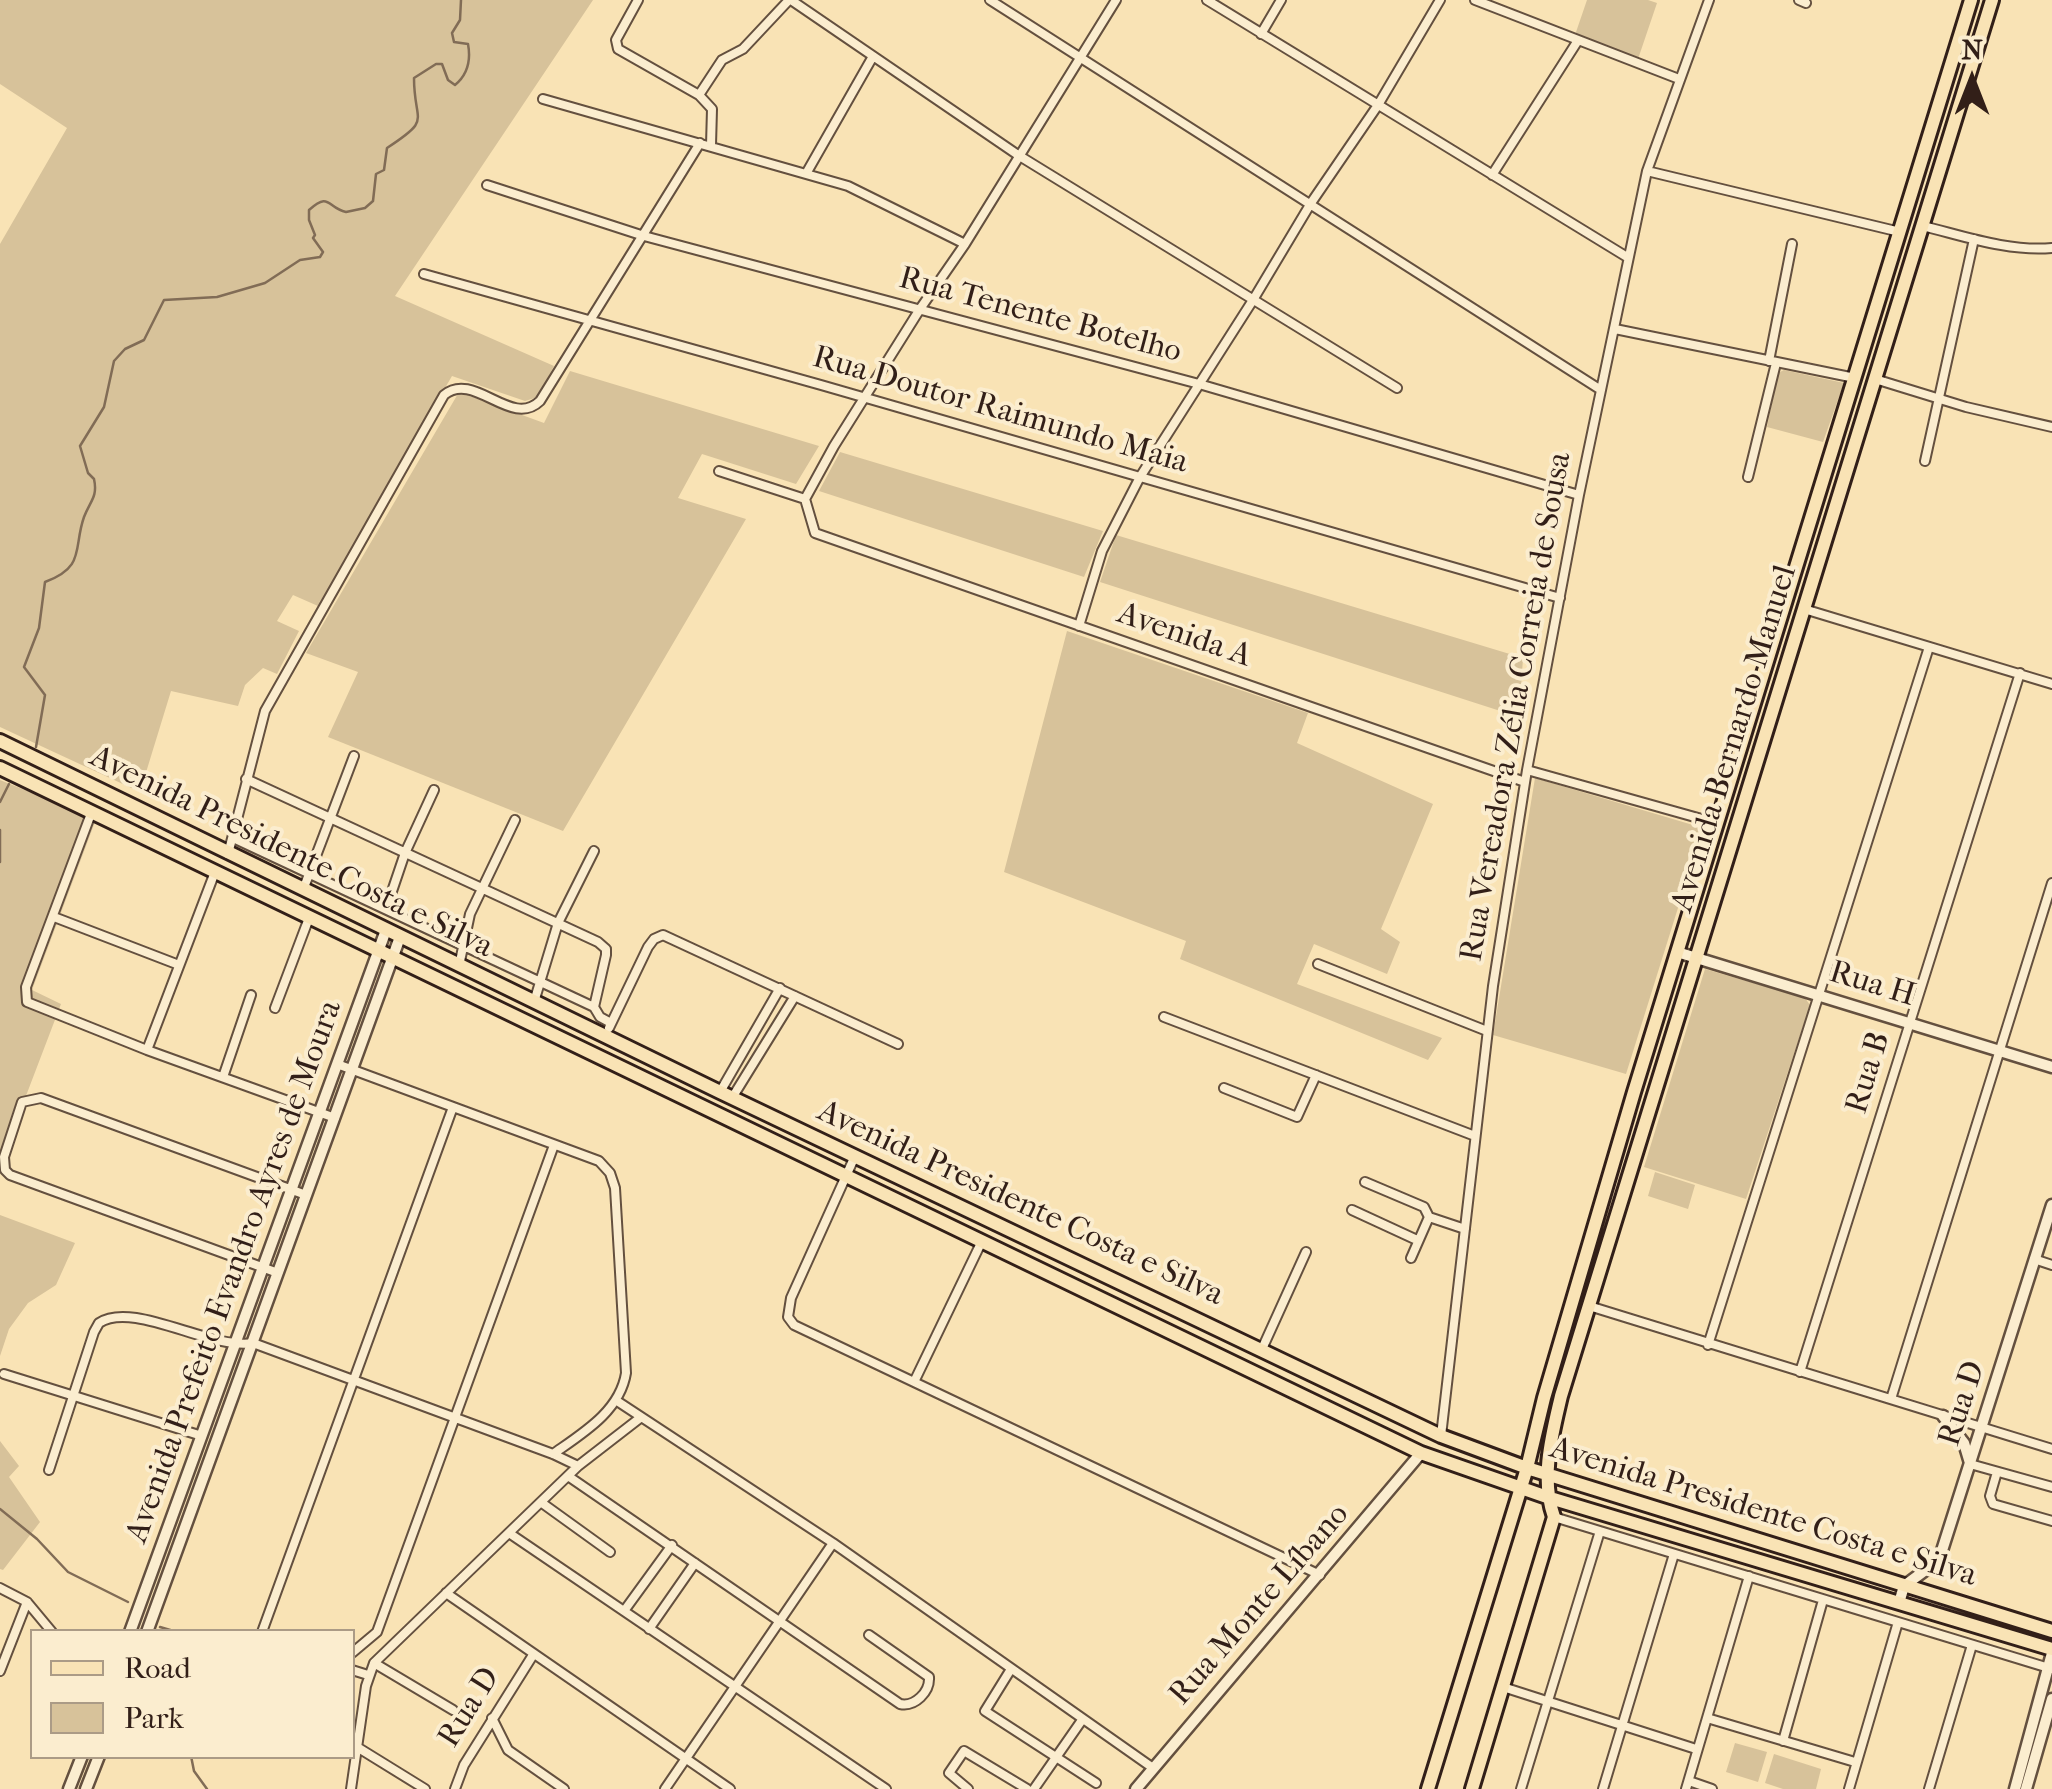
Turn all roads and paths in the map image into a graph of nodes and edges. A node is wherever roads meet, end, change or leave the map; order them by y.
1 (638, 0) edge
2 (790, 0) edge
3 (990, 0) edge
4 (1116, 0) edge
5 (1206, 0) edge
6 (1281, 0) edge
7 (1440, 0) edge
8 (1475, 0) edge
9 (1506, 0) edge
10 (1709, 0) edge
11 (1971, 0) edge
12 (1992, 0) edge
13 (1491, 7) junction
14 (1965, 20) junction
15 (1984, 28) junction
16 (1262, 34) junction
17 (1958, 40) junction
18 (1577, 42) junction
19 (1978, 47) junction
20 (872, 58) junction
21 (1080, 58) junction
22 (1679, 79) junction
23 (700, 95) junction
24 (543, 99) dead end
25 (1378, 104) junction
26 (700, 143) junction
27 (712, 146) junction
28 (1018, 154) junction
29 (1647, 170) junction
30 (807, 172) junction
31 (1492, 176) junction
32 (487, 185) dead end
33 (1311, 203) junction
34 (1923, 226) junction
35 (1900, 232) junction
36 (644, 236) junction
37 (1974, 239) junction
38 (965, 244) junction
39 (1792, 244) dead end
40 (2052, 248) edge
41 (1627, 258) junction
42 (424, 274) dead end
43 (1254, 300) junction
44 (920, 309) junction
45 (588, 321) junction
46 (1616, 329) junction
47 (1773, 362) junction
48 (1855, 378) junction
49 (1875, 379) junction
50 (1198, 384) junction
51 (1397, 388) dead end
52 (1601, 390) junction
53 (865, 398) junction
54 (1939, 398) junction
55 (2052, 427) edge
56 (1924, 461) dead end
57 (719, 471) dead end
58 (1825, 474) junction
59 (1140, 477) junction
60 (1748, 477) dead end
61 (1844, 480) junction
62 (1819, 494) junction
63 (1579, 495) junction
64 (1839, 499) junction
65 (806, 500) junction
66 (1560, 598) junction
67 (1804, 609) junction
68 (1078, 626) junction
69 (1929, 647) junction
70 (2020, 673) junction
71 (2052, 684) edge
72 (0, 741) edge
73 (354, 756) dead end
74 (0, 768) edge
75 (1527, 770) junction
76 (246, 779) junction
77 (1525, 782) junction
78 (434, 790) dead end
79 (92, 811) junction
80 (328, 817) junction
81 (167, 820) junction
82 (514, 820) dead end
83 (1716, 823) junction
84 (186, 830) junction
85 (233, 838) junction
86 (157, 842) junction
87 (176, 850) junction
88 (594, 851) dead end
89 (406, 853) junction
90 (228, 854) junction
91 (216, 870) junction
92 (308, 872) junction
93 (2052, 883) edge
94 (482, 889) junction
95 (303, 890) junction
96 (386, 909) junction
97 (54, 916) junction
98 (308, 918) junction
99 (558, 923) junction
100 (386, 930) junction
101 (400, 937) junction
102 (464, 947) junction
103 (378, 952) junction
104 (1677, 952) junction
105 (393, 958) junction
106 (1697, 958) junction
107 (178, 964) junction
108 (1318, 964) dead end
109 (460, 966) junction
110 (542, 984) junction
111 (780, 988) junction
112 (514, 993) junction
113 (250, 995) dead end
114 (1820, 995) junction
115 (795, 996) junction
116 (538, 1004) junction
117 (594, 1007) junction
118 (276, 1008) dead end
119 (502, 1012) junction
120 (1164, 1017) dead end
121 (1910, 1022) junction
122 (535, 1027) junction
123 (608, 1030) junction
124 (1487, 1031) junction
125 (898, 1044) dead end
126 (147, 1050) junction
127 (2000, 1052) junction
128 (337, 1064) junction
129 (2052, 1067) edge
130 (353, 1070) junction
131 (1316, 1075) junction
132 (223, 1077) junction
133 (1224, 1088) dead end
134 (726, 1095) junction
135 (453, 1108) junction
136 (321, 1112) junction
137 (335, 1118) junction
138 (1474, 1136) junction
139 (554, 1145) junction
140 (855, 1156) junction
141 (846, 1177) junction
142 (1365, 1182) dead end
143 (293, 1190) junction
144 (306, 1195) junction
145 (2052, 1206) edge
146 (1352, 1210) dead end
147 (1429, 1217) junction
148 (1465, 1229) junction
149 (1417, 1240) junction
150 (981, 1242) junction
151 (1306, 1252) dead end
152 (1410, 1258) dead end
153 (2034, 1260) junction
154 (2052, 1266) edge
155 (263, 1268) junction
156 (1098, 1271) junction
157 (278, 1273) junction
158 (1088, 1294) junction
159 (1589, 1306) junction
160 (253, 1343) junction
161 (1708, 1344) junction
162 (234, 1346) junction
163 (1262, 1348) junction
164 (1800, 1372) junction
165 (4, 1374) dead end
166 (1319, 1376) junction
167 (353, 1381) junction
168 (914, 1382) junction
169 (1294, 1392) junction
170 (73, 1395) junction
171 (1364, 1398) junction
172 (1891, 1400) junction
173 (617, 1401) junction
174 (1343, 1416) junction
175 (1943, 1416) junction
176 (455, 1418) junction
177 (640, 1418) junction
178 (1981, 1426) junction
179 (202, 1436) junction
180 (1440, 1436) junction
181 (2052, 1449) edge
182 (1421, 1453) junction
183 (554, 1454) junction
184 (1970, 1464) junction
185 (578, 1466) junction
186 (1527, 1468) junction
187 (49, 1470) dead end
188 (1997, 1472) junction
189 (1548, 1474) junction
190 (568, 1476) junction
191 (1520, 1487) junction
192 (2052, 1488) edge
193 (1546, 1497) junction
194 (542, 1503) junction
195 (1554, 1517) junction
196 (2052, 1521) edge
197 (1600, 1531) junction
198 (509, 1533) junction
199 (832, 1543) junction
200 (672, 1545) junction
201 (610, 1552) dead end
202 (1674, 1554) junction
203 (696, 1563) junction
204 (1320, 1575) junction
205 (1749, 1576) junction
206 (1904, 1586) junction
207 (0, 1588) edge
208 (446, 1593) junction
209 (1824, 1600) junction
210 (28, 1602) junction
211 (1900, 1602) junction
212 (624, 1611) junction
213 (779, 1622) junction
214 (1898, 1622) junction
215 (50, 1629) edge
216 (131, 1629) edge
217 (148, 1629) edge
218 (263, 1629) edge
219 (649, 1629) junction
220 (2052, 1631) edge
221 (377, 1632) junction
222 (868, 1635) dead end
223 (390, 1644) junction
224 (1972, 1645) junction
225 (355, 1650) edge
226 (2052, 1651) edge
227 (533, 1655) junction
228 (374, 1663) junction
229 (1011, 1668) junction
230 (2050, 1669) edge
231 (0, 1671) edge
232 (355, 1671) edge
233 (368, 1675) junction
234 (1503, 1687) junction
235 (736, 1688) junction
236 (2052, 1699) edge
237 (1548, 1701) junction
238 (453, 1710) dead end
239 (492, 1718) junction
240 (1707, 1718) junction
241 (1082, 1720) junction
242 (1622, 1723) junction
243 (1782, 1741) junction
244 (357, 1747) junction
245 (1696, 1749) junction
246 (1055, 1756) junction
247 (686, 1758) junction
248 (81, 1759) edge
249 (98, 1759) edge
250 (1856, 1762) junction
251 (1153, 1768) junction
252 (1096, 1783) dead end
253 (1687, 1785) edge
254 (884, 1786) edge
255 (69, 1789) edge
256 (86, 1789) edge
257 (351, 1789) edge
258 (425, 1789) edge
259 (455, 1789) edge
260 (564, 1789) edge
261 (665, 1789) edge
262 (730, 1789) edge
263 (968, 1789) edge
264 (1031, 1789) edge
265 (1136, 1789) edge
266 (1428, 1789) edge
267 (1472, 1789) edge
268 (1521, 1789) edge
269 (1603, 1789) edge
270 (1712, 1789) edge
271 (1849, 1789) edge
272 (1928, 1789) edge
273 (2015, 1789) edge
274 (2026, 1789) edge

1 - 23 street
2 - 20 street
2 - 23 street
3 - 21 street
4 - 21 street
5 - 16 street
6 - 16 street
7 - 25 street
8 - 13 street
9 - 13 street
10 - 22 street, Rua Vereadora Zélia Correia de Sousa
11 - 14 main road, Avenida Bernardo Manuel
12 - 15 main road, Avenida Bernardo Manuel
13 - 18 street
14 - 15 main road
14 - 17 main road, Avenida Bernardo Manuel
15 - 19 main road, Avenida Bernardo Manuel
16 - 25 street
17 - 19 main road
17 - 35 main road, Avenida Bernardo Manuel
18 - 22 street
18 - 31 street
19 - 34 main road, Avenida Bernardo Manuel
20 - 28 street
20 - 30 street
21 - 28 street
21 - 33 street
22 - 29 street, Rua Vereadora Zélia Correia de Sousa
23 - 27 street
24 - 26 street
25 - 31 street
25 - 33 street
26 - 27 street
26 - 36 street
27 - 30 street
28 - 38 street
28 - 43 street
29 - 35 street
29 - 41 street, Rua Vereadora Zélia Correia de Sousa
30 - 38 street
31 - 41 street
32 - 36 street, Rua Tenente Botelho
33 - 43 street
33 - 52 street
34 - 37 street
34 - 49 main road, Avenida Bernardo Manuel
35 - 48 main road, Avenida Bernardo Manuel
36 - 44 street, Rua Tenente Botelho
36 - 45 street
37 - 40 street
37 - 54 street
38 - 44 street
39 - 47 street
41 - 46 street, Rua Vereadora Zélia Correia de Sousa
42 - 45 street, Rua Doutor Raimundo Maia
43 - 50 street
43 - 51 street
44 - 50 street, Rua Tenente Botelho
44 - 53 street
45 - 53 street, Rua Doutor Raimundo Maia
45 - 76 street
46 - 47 street
46 - 52 street, Rua Vereadora Zélia Correia de Sousa
47 - 48 street
47 - 60 street
48 - 58 main road, Avenida Bernardo Manuel
49 - 54 street
49 - 61 main road, Avenida Bernardo Manuel
50 - 59 street
50 - 63 street, Rua Tenente Botelho
52 - 63 street, Rua Vereadora Zélia Correia de Sousa
53 - 59 street, Rua Doutor Raimundo Maia
53 - 65 street
54 - 55 street
54 - 56 street
57 - 65 street
58 - 61 main road
58 - 62 main road, Avenida Bernardo Manuel
59 - 66 street, Rua Doutor Raimundo Maia
59 - 68 street
61 - 64 main road, Avenida Bernardo Manuel
62 - 64 main road
62 - 83 main road, Avenida Bernardo Manuel
63 - 66 street, Rua Vereadora Zélia Correia de Sousa
64 - 67 main road, Avenida Bernardo Manuel
65 - 68 street, Avenida A
66 - 75 street, Rua Vereadora Zélia Correia de Sousa
67 - 69 street
67 - 106 main road, Avenida Bernardo Manuel
68 - 77 street, Avenida A
69 - 70 street
69 - 114 street
70 - 71 street
70 - 121 street, Rua B
72 - 81 main road, Avenida Presidente Costa e Silva
73 - 80 street
74 - 79 main road, Avenida Presidente Costa e Silva
75 - 77 street, Rua Vereadora Zélia Correia de Sousa
75 - 83 street
76 - 80 street
76 - 85 street
77 - 124 street, Rua Vereadora Zélia Correia de Sousa
78 - 89 street
79 - 86 main road, Avenida Presidente Costa e Silva
79 - 97 street
80 - 89 street
80 - 92 street
81 - 84 main road, Avenida Presidente Costa e Silva
81 - 86 main road
82 - 94 street
83 - 104 main road, Avenida Bernardo Manuel
84 - 87 main road
84 - 90 main road, Avenida Presidente Costa e Silva
85 - 90 street
85 - 92 street
86 - 87 main road, Avenida Presidente Costa e Silva
87 - 91 main road, Avenida Presidente Costa e Silva
88 - 99 street
89 - 94 street
89 - 96 street
90 - 95 main road, Avenida Presidente Costa e Silva
91 - 98 main road, Avenida Presidente Costa e Silva
91 - 107 street
92 - 95 street
92 - 96 street
93 - 127 street
94 - 99 street
94 - 102 street
95 - 100 main road, Avenida Presidente Costa e Silva
96 - 102 street
97 - 107 street
97 - 126 street
98 - 103 main road, Avenida Presidente Costa e Silva
98 - 118 street
99 - 110 street
99 - 117 street
100 - 101 main road, Avenida Presidente Costa e Silva
100 - 103 street, Avenida Prefeito Evandro Ayres de Moura
101 - 105 street, Avenida Prefeito Evandro Ayres de Moura
101 - 109 main road, Avenida Presidente Costa e Silva
102 - 109 street
102 - 110 street
103 - 105 main road, Avenida Presidente Costa e Silva
103 - 128 street, Avenida Prefeito Evandro Ayres de Moura
104 - 106 street, Rua H
104 - 186 main road, Avenida Bernardo Manuel
105 - 119 main road, Avenida Presidente Costa e Silva
105 - 130 street, Avenida Prefeito Evandro Ayres de Moura
106 - 114 street, Rua H
106 - 159 main road, Avenida Bernardo Manuel
107 - 126 street
108 - 124 street
109 - 112 main road, Avenida Presidente Costa e Silva
110 - 116 street
110 - 117 street
111 - 115 street
111 - 123 street
111 - 134 street
112 - 116 main road, Avenida Presidente Costa e Silva
112 - 119 main road
113 - 132 street
114 - 121 street, Rua H
114 - 161 street
115 - 125 street
115 - 134 street
116 - 122 main road
116 - 123 main road, Avenida Presidente Costa e Silva
117 - 123 street
119 - 122 main road, Avenida Presidente Costa e Silva
120 - 131 street
121 - 127 street, Rua H
121 - 164 street, Rua B
122 - 141 main road, Avenida Presidente Costa e Silva
123 - 134 main road, Avenida Presidente Costa e Silva
124 - 138 street, Rua Vereadora Zélia Correia de Sousa
126 - 132 street
127 - 129 street, Rua H
127 - 172 street
128 - 130 street
128 - 136 street, Avenida Prefeito Evandro Ayres de Moura
130 - 135 street
130 - 137 street, Avenida Prefeito Evandro Ayres de Moura
131 - 133 street
131 - 138 street
132 - 136 street
134 - 140 main road, Avenida Presidente Costa e Silva
135 - 139 street
135 - 167 street
136 - 137 street
136 - 143 street, Avenida Prefeito Evandro Ayres de Moura
137 - 144 street, Avenida Prefeito Evandro Ayres de Moura
138 - 148 street, Rua Vereadora Zélia Correia de Sousa
139 - 173 street
139 - 176 street
140 - 141 street
140 - 156 main road, Avenida Presidente Costa e Silva
141 - 150 main road, Avenida Presidente Costa e Silva
141 - 168 street
142 - 147 street
143 - 144 street
143 - 155 street, Avenida Prefeito Evandro Ayres de Moura
143 - 155 street
144 - 157 street, Avenida Prefeito Evandro Ayres de Moura
145 - 153 street, Rua D
146 - 149 street
147 - 148 street
147 - 149 street
148 - 180 street, Rua Vereadora Zélia Correia de Sousa
149 - 152 street
150 - 158 main road, Avenida Presidente Costa e Silva
150 - 168 street
151 - 163 street
153 - 154 street
153 - 178 street, Rua D
155 - 157 street
155 - 162 street, Avenida Prefeito Evandro Ayres de Moura
156 - 158 main road
156 - 163 main road, Avenida Presidente Costa e Silva
157 - 160 street, Avenida Prefeito Evandro Ayres de Moura
158 - 169 main road, Avenida Presidente Costa e Silva
159 - 161 street
159 - 189 main road, Avenida Bernardo Manuel
160 - 162 street
160 - 167 street
160 - 217 street, Avenida Prefeito Evandro Ayres de Moura
161 - 164 street
162 - 170 street
162 - 179 street, Avenida Prefeito Evandro Ayres de Moura
163 - 166 main road, Avenida Presidente Costa e Silva
164 - 172 street
165 - 170 street
166 - 169 main road
166 - 171 main road, Avenida Presidente Costa e Silva
167 - 176 street
167 - 218 street
168 - 204 street
169 - 174 main road, Avenida Presidente Costa e Silva
170 - 179 street
170 - 187 street
171 - 174 main road
171 - 180 main road, Avenida Presidente Costa e Silva
172 - 175 street
173 - 177 street
173 - 183 street
174 - 182 main road, Avenida Presidente Costa e Silva
175 - 178 street
175 - 184 street
176 - 183 street
176 - 221 street
177 - 185 street
177 - 199 street
178 - 181 street
178 - 184 street, Rua D
179 - 216 street, Avenida Prefeito Evandro Ayres de Moura
180 - 186 main road, Avenida Presidente Costa e Silva
182 - 191 main road, Avenida Presidente Costa e Silva
182 - 204 street, Rua Monte Líbano
183 - 185 street
184 - 188 street
184 - 206 street, Rua D
185 - 190 street
186 - 189 main road, Avenida Presidente Costa e Silva
186 - 191 main road, Avenida Bernardo Manuel
188 - 192 street
188 - 196 street
189 - 193 main road, Avenida Bernardo Manuel
189 - 206 main road, Avenida Presidente Costa e Silva
190 - 194 street
190 - 200 street
191 - 193 main road, Avenida Presidente Costa e Silva
191 - 266 main road, Avenida Bernardo Manuel
193 - 195 main road
193 - 211 main road, Avenida Presidente Costa e Silva
194 - 198 street
194 - 201 street
195 - 197 street
195 - 234 main road
197 - 202 street
197 - 237 street
198 - 208 street
198 - 212 street
199 - 213 street
199 - 229 street
200 - 203 street
200 - 212 street
202 - 205 street
202 - 242 street
203 - 213 street
203 - 219 street
204 - 251 street, Rua Monte Líbano
205 - 209 street
205 - 240 street
206 - 211 street
206 - 220 main road, Avenida Presidente Costa e Silva
207 - 210 street
208 - 223 street
208 - 227 street
209 - 214 street
209 - 243 street
210 - 215 street
210 - 231 street
211 - 226 main road, Avenida Presidente Costa e Silva
212 - 219 street
213 - 222 street
213 - 235 street
214 - 224 street
214 - 250 street
219 - 235 street
221 - 223 street
221 - 225 street
223 - 228 street
224 - 230 street
224 - 272 street
226 - 230 street
227 - 239 street, Rua D
227 - 247 street
228 - 233 street
228 - 238 street
229 - 241 street
229 - 246 street
230 - 273 street
232 - 233 street
233 - 244 street
234 - 237 street
234 - 267 main road
235 - 247 street
235 - 254 street
236 - 274 street
237 - 242 street
237 - 268 street
239 - 259 street, Rua D
239 - 260 street
240 - 243 street
240 - 245 street
241 - 246 street
241 - 251 street
242 - 245 street
242 - 269 street
243 - 250 street
244 - 257 street
244 - 258 street
245 - 253 street
246 - 252 street
246 - 264 street
247 - 261 street
247 - 262 street
248 - 255 street
249 - 256 street
250 - 271 street
251 - 265 street, Rua Monte Líbano
253 - 270 street
263 - 264 street

